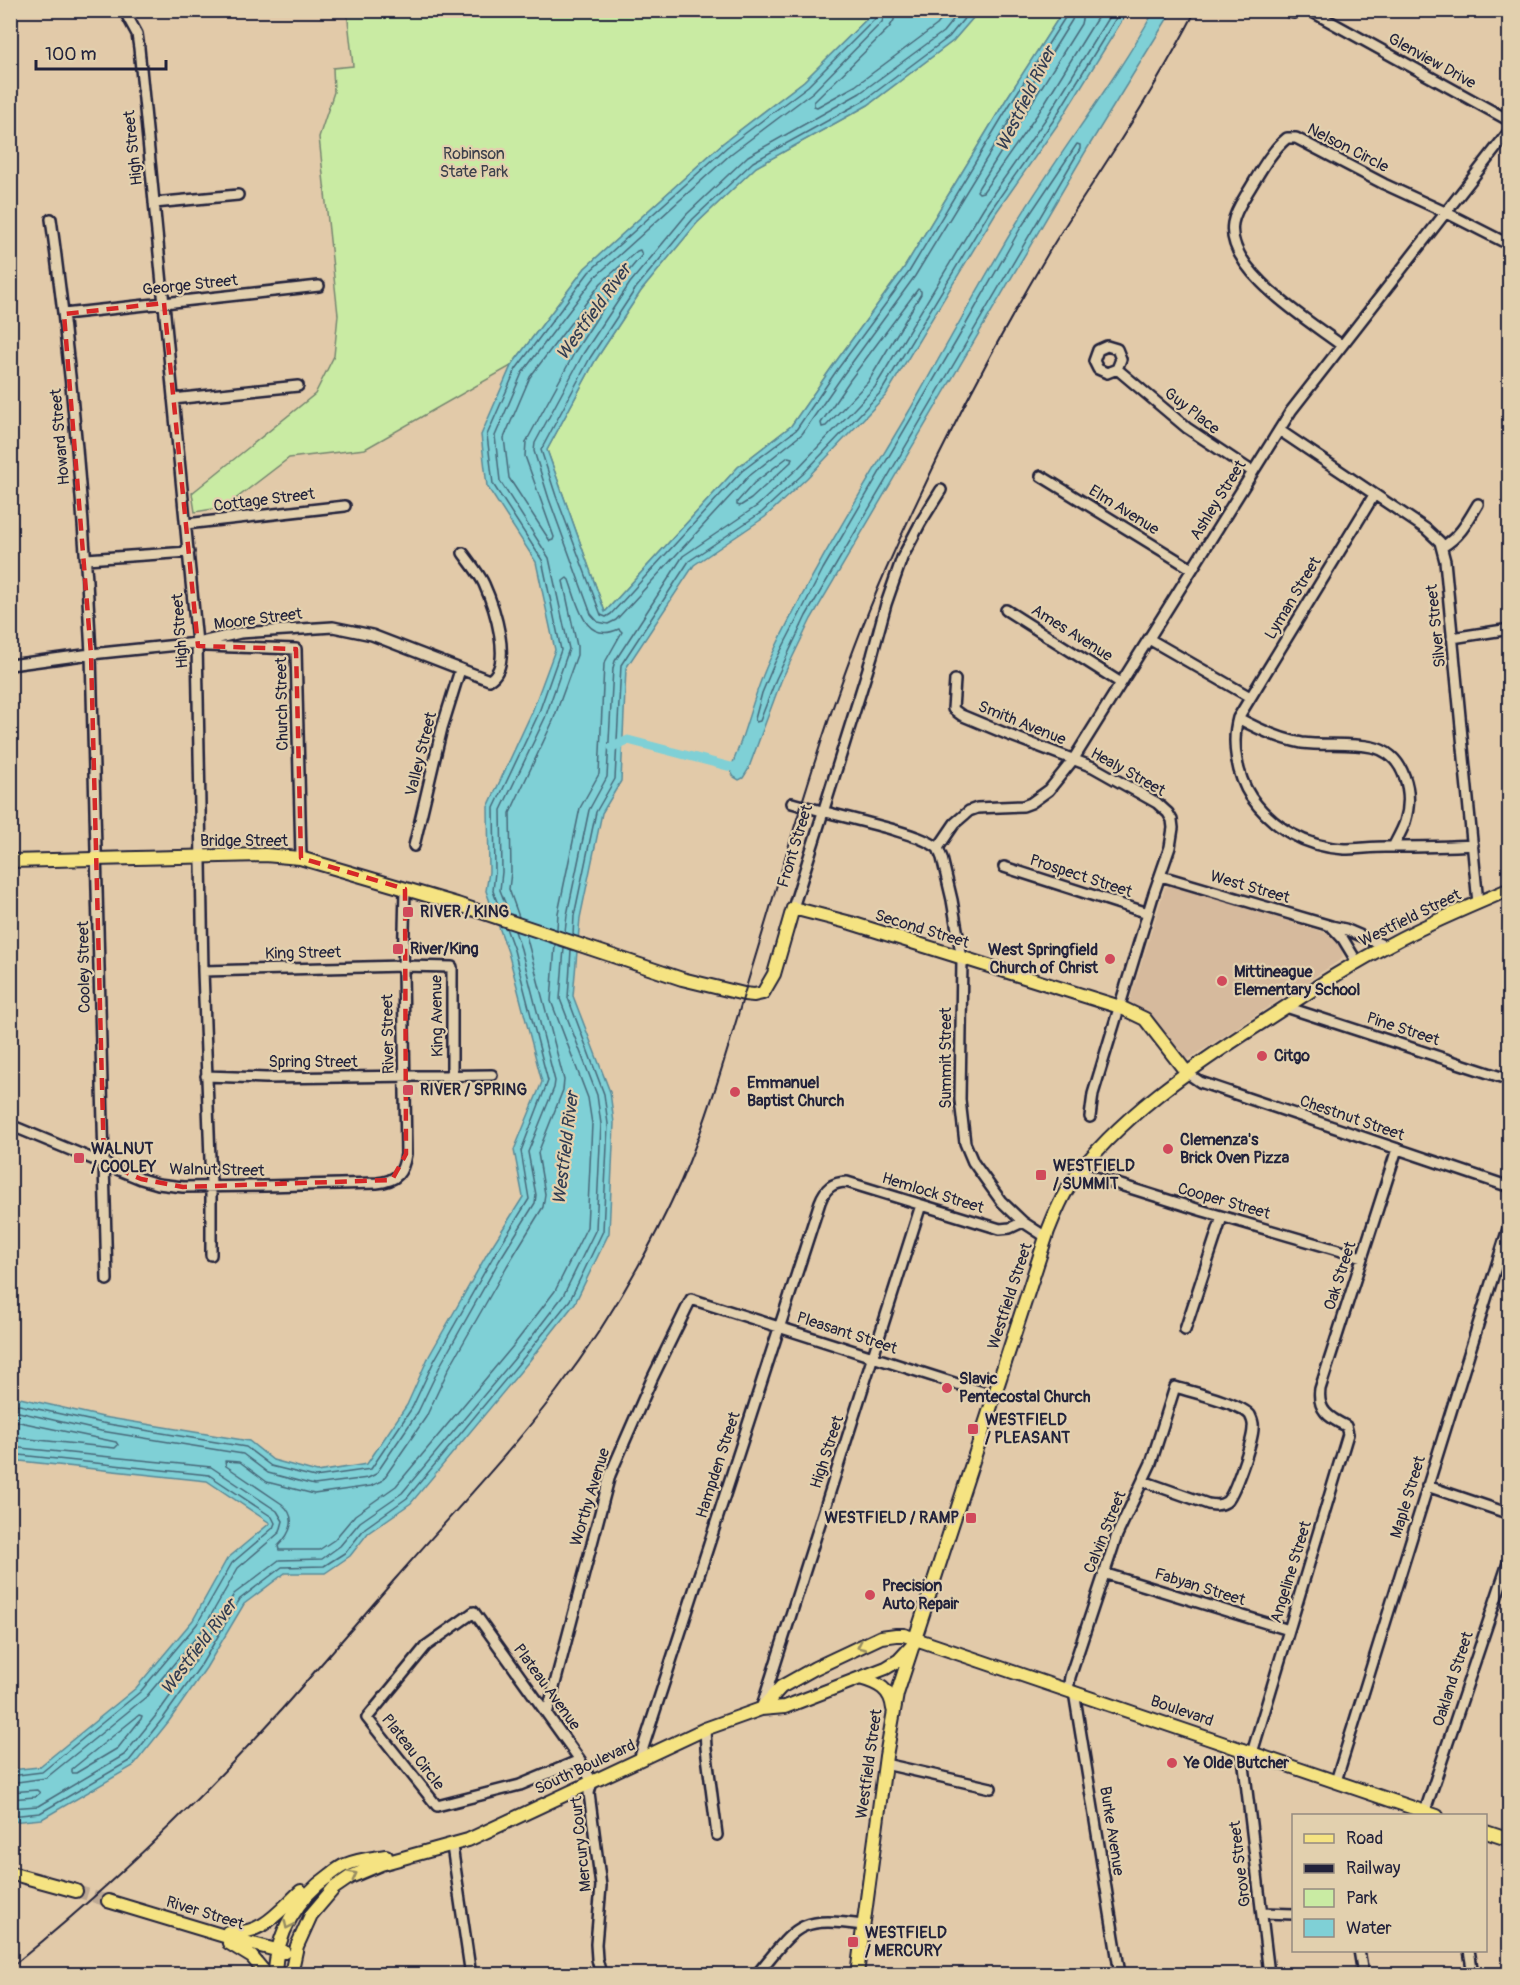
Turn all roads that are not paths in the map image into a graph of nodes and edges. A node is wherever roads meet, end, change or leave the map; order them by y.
1 (124, 10) edge
2 (1285, 10) edge
3 (1300, 10) edge
4 (1309, 10) edge
5 (1509, 121) edge
6 (1509, 130) edge
7 (238, 195) dead end
8 (154, 202) junction
9 (1445, 212) junction
10 (51, 219) dead end
11 (1509, 246) edge
12 (319, 286) dead end
13 (164, 303) junction
14 (64, 314) junction
15 (1341, 345) junction
16 (1118, 369) dead end
17 (298, 386) dead end
18 (173, 399) junction
19 (1279, 430) junction
20 (1253, 472) junction
21 (1041, 476) dead end
22 (941, 489) dead end
23 (1374, 495) junction
24 (1478, 504) dead end
25 (345, 506) dead end
26 (186, 524) junction
27 (1442, 547) junction
28 (189, 552) junction
29 (463, 553) dead end
30 (86, 559) junction
31 (1192, 569) junction
32 (1006, 610) dead end
33 (1509, 629) edge
34 (1452, 638) junction
35 (1149, 639) junction
36 (197, 643) junction
37 (91, 654) junction
38 (10, 665) edge
39 (460, 670) junction
40 (955, 680) dead end
41 (1121, 683) junction
42 (1250, 697) junction
43 (1238, 718) junction
44 (1073, 760) junction
45 (792, 802) dead end
46 (824, 810) junction
47 (1473, 845) junction
48 (414, 846) dead end
49 (1393, 847) junction
50 (938, 848) junction
51 (202, 857) junction
52 (301, 858) junction
53 (96, 859) junction
54 (10, 861) edge
55 (1004, 867) dead end
56 (1161, 876) junction
57 (405, 889) junction
58 (1509, 889) edge
59 (1478, 903) junction
60 (793, 908) junction
61 (1148, 913) junction
62 (1331, 926) junction
63 (539, 930) joint
64 (1385, 946) junction
65 (962, 959) junction
66 (1357, 962) junction
67 (403, 966) junction
68 (203, 970) junction
69 (1120, 1007) junction
70 (1286, 1007) junction
71 (1187, 1073) junction
72 (492, 1075) dead end
73 (206, 1076) junction
74 (404, 1076) junction
75 (452, 1076) junction
76 (1509, 1080) edge
77 (1090, 1117) dead end
78 (10, 1125) edge
79 (1397, 1149) junction
80 (104, 1164) junction
81 (1078, 1172) junction
82 (397, 1176) joint
83 (834, 1184) joint
84 (211, 1186) junction
85 (1509, 1187) edge
86 (921, 1205) junction
87 (1222, 1216) junction
88 (1023, 1222) junction
89 (1509, 1222) edge
90 (1046, 1237) junction
91 (211, 1255) dead end
92 (1362, 1257) junction
93 (107, 1280) dead end
94 (691, 1299) joint
95 (779, 1327) junction
96 (1185, 1330) dead end
97 (873, 1357) junction
98 (995, 1396) junction
99 (1324, 1412) joint
100 (1143, 1481) junction
101 (1428, 1486) junction
102 (1509, 1514) edge
103 (1509, 1557) edge
104 (1103, 1573) junction
105 (474, 1612) joint
106 (1289, 1630) junction
107 (916, 1639) junction
108 (860, 1678) junction
109 (1071, 1691) junction
110 (761, 1709) junction
111 (893, 1710) junction
112 (547, 1714) junction
113 (705, 1729) junction
114 (1247, 1751) junction
115 (580, 1760) junction
116 (639, 1760) junction
117 (885, 1764) junction
118 (1336, 1781) junction
119 (592, 1782) junction
120 (990, 1788) dead end
121 (1425, 1811) junction
122 (1434, 1814) edge
123 (1487, 1833) edge
124 (717, 1835) dead end
125 (1509, 1840) edge
126 (452, 1846) junction
127 (423, 1853) junction
128 (342, 1866) junction
129 (10, 1873) edge
130 (76, 1891) tunnel mouth
131 (108, 1900) tunnel mouth
132 (1262, 1913) junction
133 (1292, 1914) edge
134 (864, 1925) junction
135 (201, 1929) junction
136 (278, 1951) junction
137 (1359, 1952) edge
138 (1469, 1952) edge
139 (294, 1953) junction
140 (470, 1969) dead end
141 (266, 1974) edge
142 (275, 1974) edge
143 (291, 1974) edge
144 (601, 1974) edge
145 (758, 1974) edge
146 (857, 1974) edge
147 (1120, 1974) edge
148 (1269, 1974) edge
149 (1363, 1974) edge
150 (1473, 1974) edge

1 - 8 street, High Street
2 - 3 street
4 - 5 street, Glenview Drive
6 - 9 street, Ashley Street
7 - 8 street
8 - 13 street, High Street
9 - 11 street, Nelson Circle
9 - 15 street, Ashley Street
9 - 15 street, Nelson Circle
10 - 14 street, Howard Street
12 - 13 street, George Street
13 - 14 street, George Street
13 - 18 street, High Street
14 - 30 street, Howard Street
15 - 19 street, Ashley Street
16 - 20 street, Guy Place
17 - 18 street
18 - 26 street, High Street
19 - 20 street, Ashley Street
19 - 23 street
20 - 31 street, Ashley Street
21 - 31 street, Elm Avenue
22 - 46 street, Front Street
23 - 27 street
23 - 42 street, Lyman Street
24 - 27 street
25 - 26 street, Cottage Street
26 - 28 street, High Street
27 - 34 street, Silver Street
28 - 30 street
28 - 36 street, High Street
29 - 39 street, Moore Street
30 - 37 street, Howard Street
31 - 35 street, Ashley Street
32 - 41 street, Ames Avenue
33 - 34 street
34 - 47 street, Silver Street
35 - 41 street, Ashley Street
35 - 42 street
36 - 37 street, Moore Street
36 - 39 street, Moore Street
36 - 51 street, High Street
36 - 52 street, Church Street
37 - 38 street, Moore Street
37 - 53 street, Cooley Street
39 - 48 street, Valley Street
40 - 44 street, Smith Avenue
41 - 44 street, Ashley Street
42 - 43 street, Lyman Street
43 - 49 street
43 - 49 street
44 - 50 street, Ashley Street
44 - 56 street, Healy Street
45 - 46 street
46 - 50 street
46 - 60 street, Front Street
47 - 49 street
47 - 59 street, Silver Street
50 - 65 street, Summit Street
51 - 52 main road, Bridge Street
51 - 53 main road, Bridge Street
51 - 68 street, High Street
52 - 57 main road, Bridge Street
53 - 54 main road, Bridge Street
53 - 80 street, Cooley Street
55 - 61 street, Prospect Street
56 - 61 street, Healy Street
56 - 62 street, West Street
57 - 63 main road, Bridge Street
57 - 67 street, River Street
58 - 59 main road, Westfield Street
59 - 64 main road, Westfield Street
60 - 63 main road, Front Street
60 - 65 main road, Second Street
61 - 69 street, Healy Street
62 - 64 street, West Street
62 - 66 street
64 - 66 main road, Westfield Street
65 - 69 main road, Second Street
65 - 88 street, Summit Street
66 - 70 main road, Westfield Street
67 - 68 street, King Street
67 - 74 street, River Street
67 - 75 street, King Avenue
68 - 73 street, High Street
69 - 71 main road, Second Street
69 - 77 street, Healy Street
70 - 71 main road, Westfield Street
70 - 76 street, Pine Street
71 - 79 street, Chestnut Street
71 - 81 main road, Westfield Street
72 - 75 street, Spring Street
73 - 74 street, Spring Street
73 - 84 street, High Street
74 - 75 street, Spring Street
74 - 82 street, River Street
78 - 80 street, Walnut Street
79 - 85 street, Chestnut Street
79 - 92 street, Oak Street
80 - 84 street, Walnut Street
80 - 93 street, Cooley Street
81 - 87 street, Cooper Street
81 - 90 main road, Westfield Street
82 - 84 street, Walnut Street
83 - 86 street, Hemlock Street
83 - 95 street, Hampden Street
84 - 91 street, High Street
86 - 88 street, Hemlock Street
86 - 97 street, High Street
87 - 92 street, Cooper Street
87 - 96 street
88 - 90 street, Summit Street
89 - 101 street, Maple Street
90 - 98 main road, Westfield Street
92 - 99 street, Oak Street
94 - 95 street, Pleasant Street
94 - 112 street, Worthy Avenue
95 - 97 street, Pleasant Street
95 - 116 street, Hampden Street
97 - 98 street, Pleasant Street
97 - 110 street, High Street
98 - 107 main road, Westfield Street
99 - 106 street, Angeline Street
100 - 100 street, Calvin Street
100 - 104 street, Calvin Street
101 - 102 street
101 - 118 street, Maple Street
103 - 121 street, Oakland Street
104 - 106 street, Fabyan Street
104 - 109 street, Calvin Street
105 - 112 street, Plateau Avenue
105 - 115 street, Plateau Circle
106 - 114 street, Angeline Street
107 - 108 main road, South Boulevard
107 - 109 main road, Boulevard
107 -> 110 main road, South Boulevard
107 - 111 main road, Westfield Street
108 - 110 main road, South Boulevard
108 - 111 main road
109 - 114 main road, Boulevard
109 - 147 street, Burke Avenue
110 - 113 main road, South Boulevard
111 - 117 main road, Westfield Street
112 - 115 street, Plateau Avenue
113 - 116 main road, South Boulevard
113 - 124 street
114 - 118 main road, Boulevard
114 - 132 street, Grove Street
115 - 119 street, Plateau Avenue
116 - 119 main road, South Boulevard
117 - 120 street
117 - 134 main road, Westfield Street
118 - 121 main road, Boulevard
119 - 126 main road, South Boulevard
119 - 144 street, Mercury Court
121 - 122 main road, Boulevard
123 - 125 main road
126 - 127 main road, South Boulevard
126 - 140 street
127 - 128 main road, South Boulevard
139 -> 127 main road, South Boulevard
128 - 135 main road
128 -> 136 main road, South Boulevard
129 - 130 main road
131 - 135 main road, River Street
132 - 133 street
132 - 148 street, Grove Street
134 - 145 street
134 - 146 main road, Westfield Street
135 - 136 main road, River Street
135 - 141 main road
136 - 139 main road, River Street
136 - 142 main road, South Boulevard
137 - 149 street
138 - 150 street
139 - 143 main road, South Boulevard

